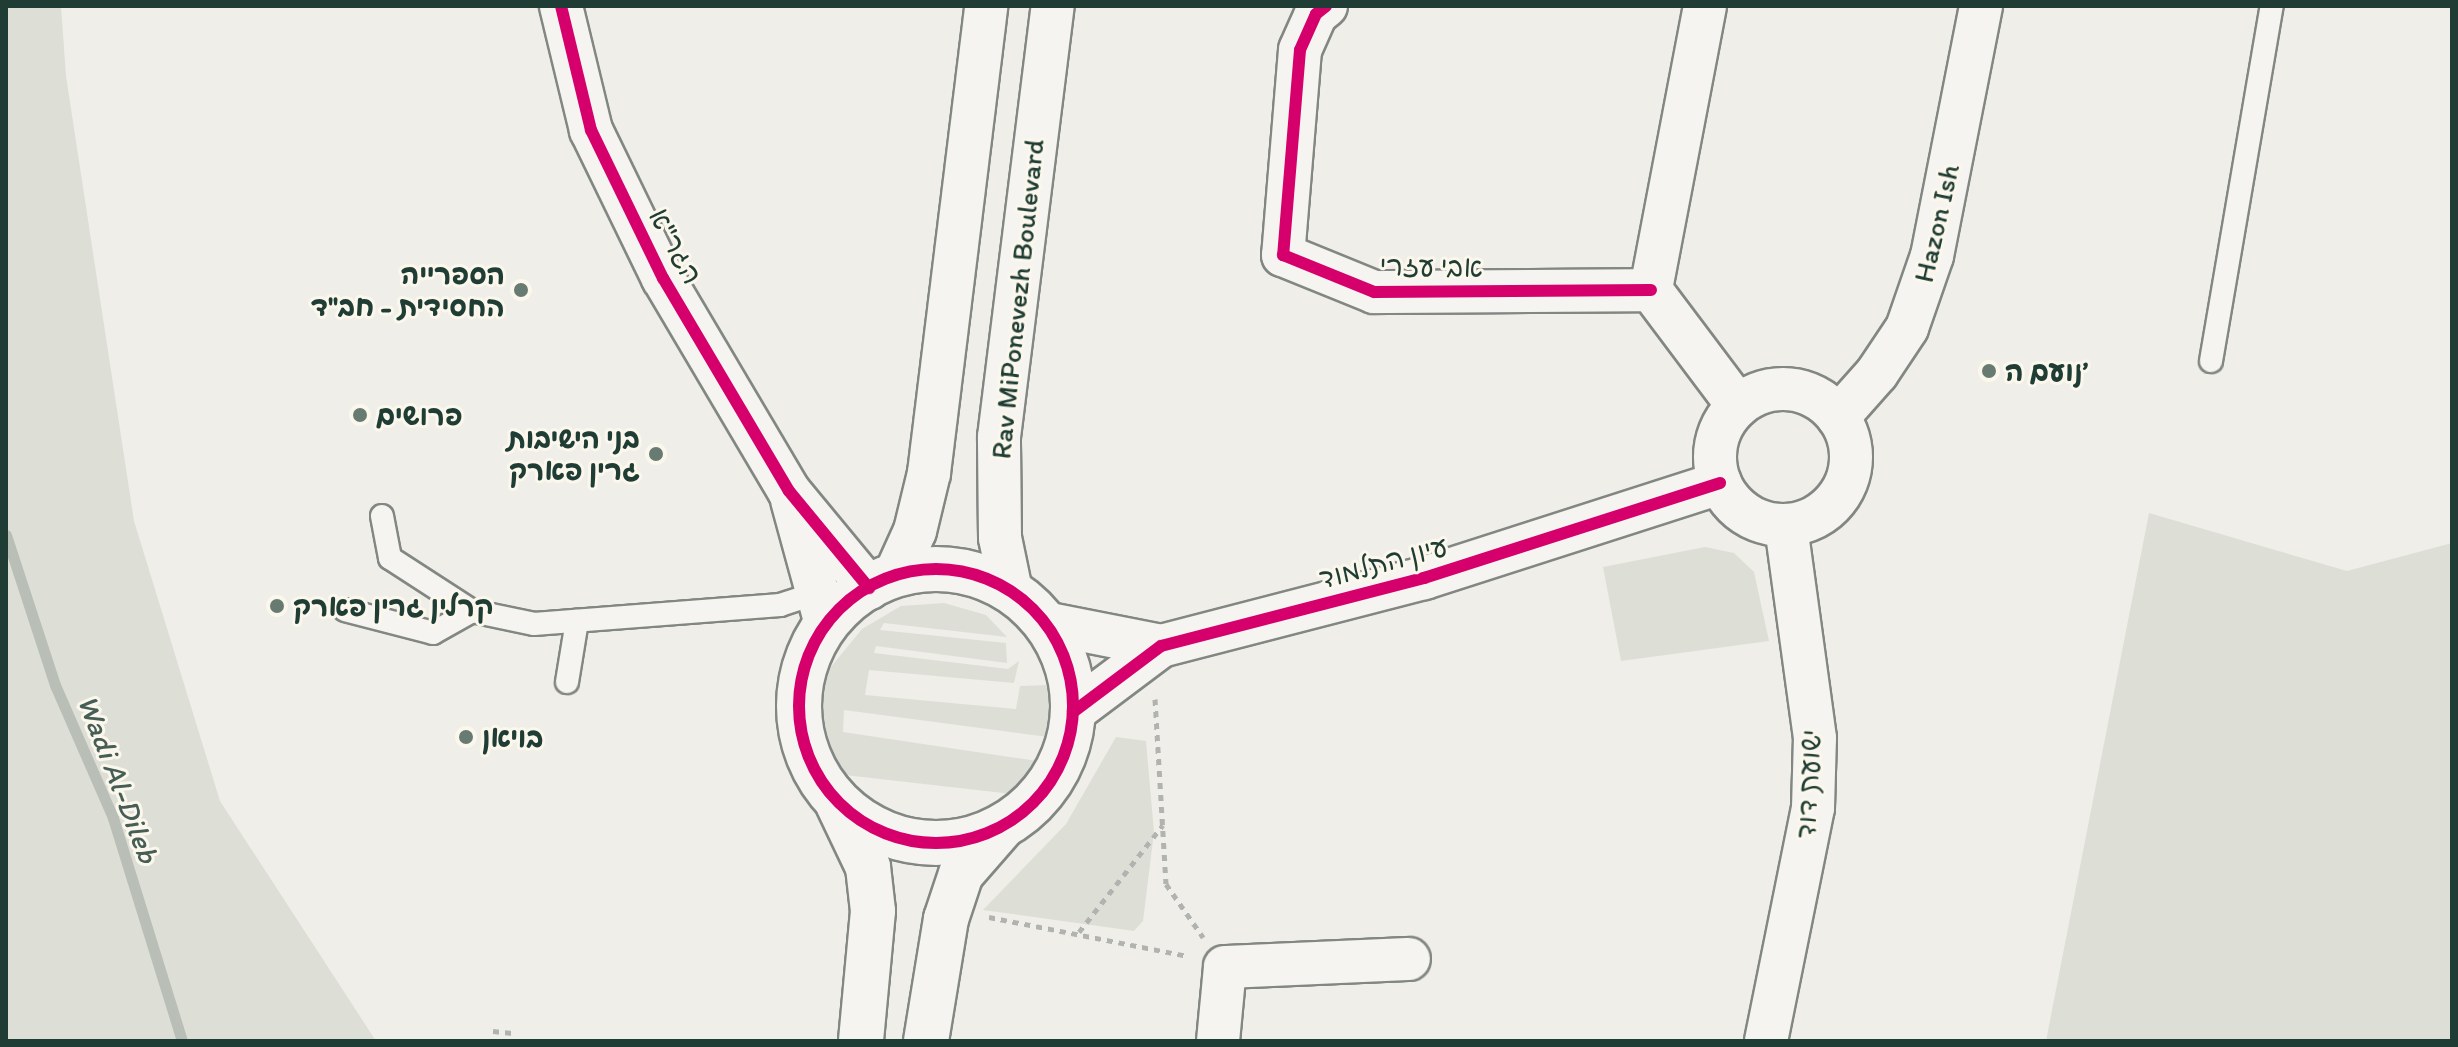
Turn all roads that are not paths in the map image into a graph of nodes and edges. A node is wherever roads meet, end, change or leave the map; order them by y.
1 (561, 6) edge
2 (986, 6) edge
3 (1053, 6) edge
4 (1326, 6) edge
5 (1705, 6) edge
6 (1981, 6) edge
7 (2272, 6) edge
8 (1651, 290) junction
9 (2211, 361) dead end
10 (1738, 406) junction
11 (1838, 417) junction
12 (1720, 483) junction
13 (789, 491) junction
14 (382, 516) dead end
15 (1786, 526) junction
16 (882, 582) junction
17 (1011, 591) junction
18 (822, 608) junction
19 (345, 610) dead end
20 (472, 611) junction
21 (577, 621) junction
22 (1045, 623) junction
23 (1158, 665) junction
24 (567, 682) dead end
25 (1073, 712) junction
26 (837, 802) junction
27 (1003, 827) junction
28 (1409, 959) dead end
29 (861, 1041) edge
30 (926, 1041) edge
31 (1218, 1041) edge
32 (1766, 1041) edge

1 - 13 street, הגר"א
2 - 16 street
3 - 17 street, Rav MiPonevezh Boulevard
4 - 8 street, אבי עזרי
5 - 8 street
6 - 11 street, Hazon Ish
7 - 9 lane
8 - 10 street
10 - 11 street
10 - 12 street
11 - 15 street
12 - 15 street
12 - 23 street, עיון התלמוד
13 - 16 street
13 - 18 street
14 - 20 lane
15 - 32 street, ישועת דוד
16 - 17 street
16 - 18 street
17 - 22 street
18 - 21 lane
18 - 26 street
19 - 20 lane
20 - 21 lane
21 - 24 lane
22 - 23 street, עיון התלמוד
22 - 25 street
23 - 25 street, עיון התלמוד
25 - 27 street
26 - 27 street
26 - 29 street
27 - 30 street
28 - 31 street

